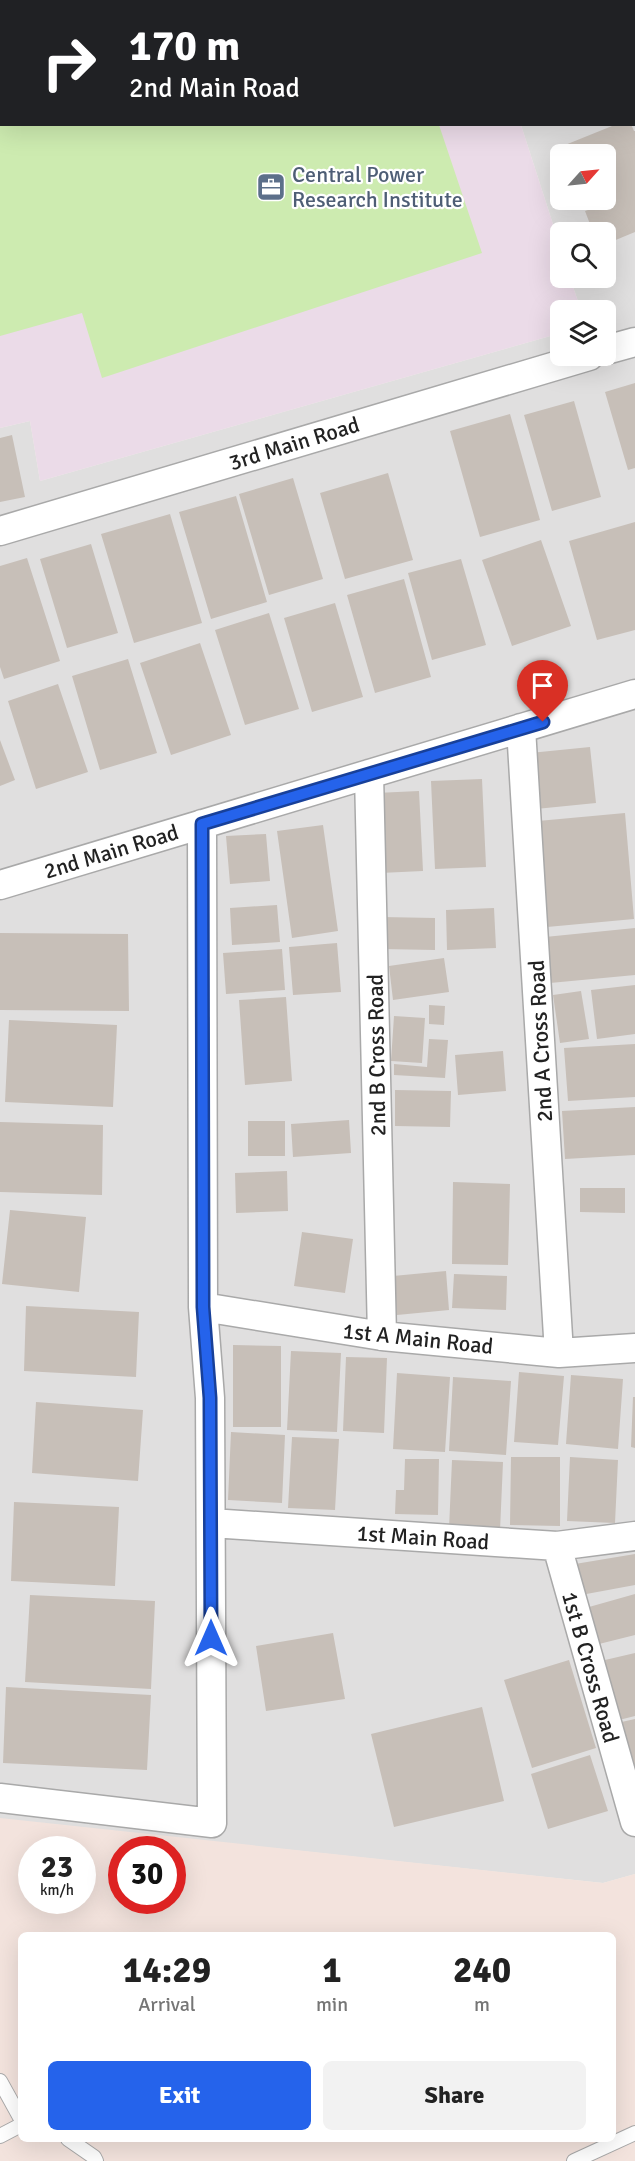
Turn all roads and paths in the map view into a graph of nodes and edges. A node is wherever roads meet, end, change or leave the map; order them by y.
1 (635, 342) edge
2 (616, 347) edge
3 (555, 366) edge
4 (0, 531) edge
5 (633, 701) edge
6 (521, 728) junction
7 (369, 774) junction
8 (202, 824) junction
9 (0, 885) edge
10 (203, 1307) junction
11 (382, 1336) junction
12 (635, 1348) edge
13 (559, 1353) junction
14 (211, 1523) junction
15 (635, 1536) edge
16 (557, 1546) junction
17 (0, 1798) edge
18 (635, 1822) edge
19 (0, 2081) edge
20 (18, 2114) edge
21 (18, 2127) edge
22 (635, 2133) edge
23 (0, 2136) edge
24 (72, 2142) edge
25 (615, 2142) edge
26 (616, 2142) edge
27 (96, 2161) edge
28 (574, 2161) edge

1 - 2 street
3 - 4 street, 3rd Main Road
5 - 6 street, 2nd Main Road
6 - 7 street, 2nd Main Road
6 - 13 street, 2nd A Cross Road
7 - 8 street, 2nd Main Road
7 - 11 street, 2nd B Cross Road
8 - 9 street, 2nd Main Road
8 - 10 street
10 - 11 street, 1st A Main Road
10 - 14 street
11 - 13 street, 1st A Main Road
12 - 13 street, 1st A Main Road
14 - 16 street, 1st Main Road
14 - 17 street
15 - 16 street, 1st Main Road
16 - 18 street, 1st B Cross Road
19 - 20 lane
21 - 23 lane
22 - 26 lane
24 - 27 lane
25 - 28 lane

